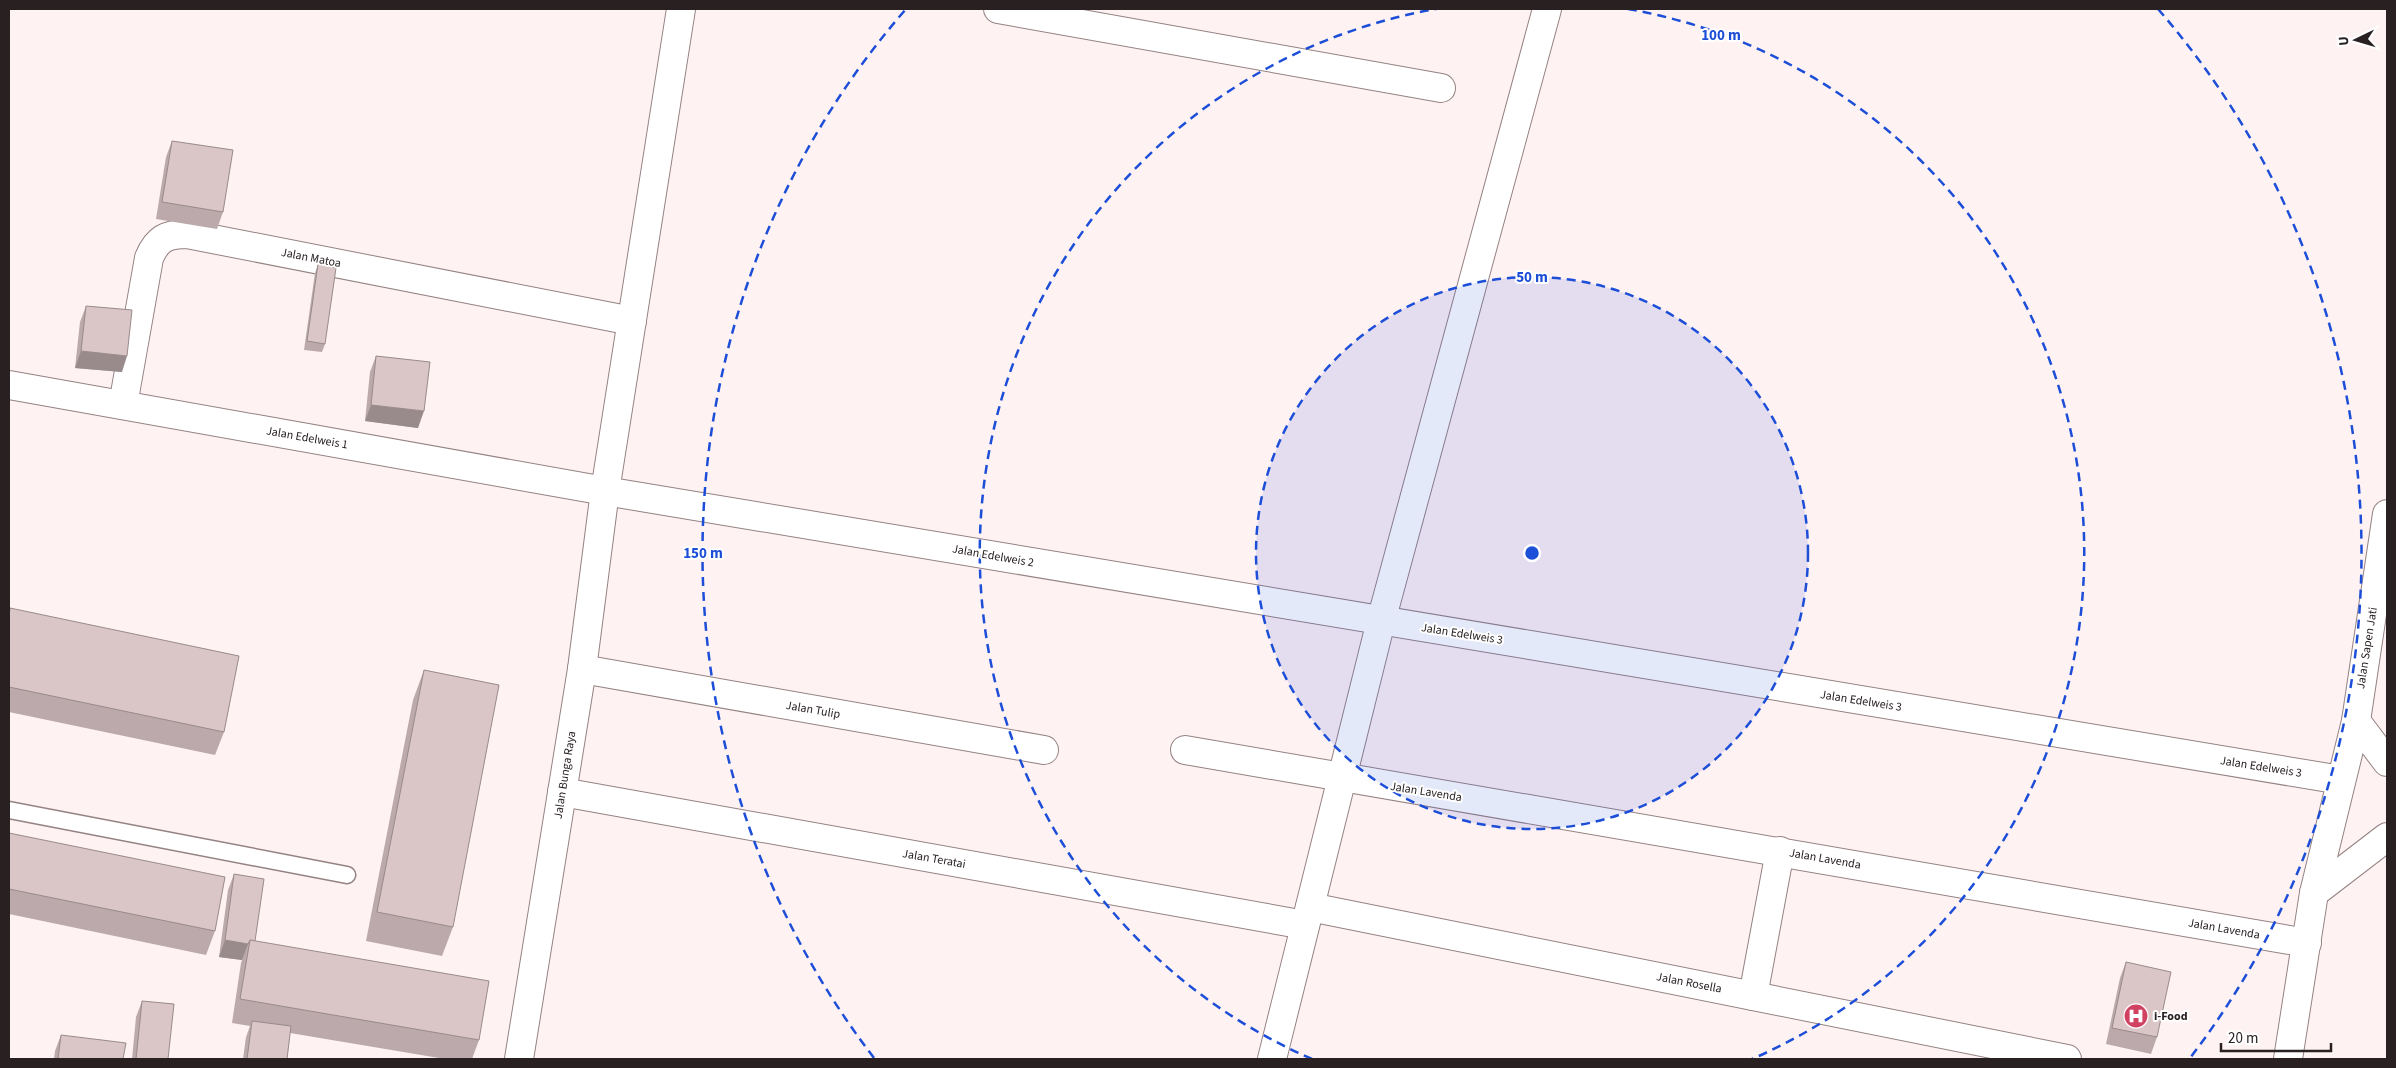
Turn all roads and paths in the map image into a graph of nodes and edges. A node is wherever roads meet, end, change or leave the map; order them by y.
1 (681, 9) edge
2 (998, 9) edge
3 (1547, 9) edge
4 (1441, 88) dead end
5 (632, 322) junction
6 (9, 385) edge
7 (123, 405) junction
8 (605, 491) junction
9 (2387, 514) edge
10 (1381, 621) junction
11 (582, 669) junction
12 (2356, 721) junction
13 (1044, 750) dead end
14 (1185, 750) dead end
15 (2387, 762) edge
16 (1344, 779) junction
17 (2341, 780) junction
18 (562, 792) junction
19 (9, 810) edge
20 (2387, 837) edge
21 (1780, 851) junction
22 (347, 875) dead end
23 (2314, 892) junction
24 (1308, 916) junction
25 (2307, 943) junction
26 (1753, 996) junction
27 (519, 1059) edge
28 (1272, 1059) edge
29 (2067, 1059) edge
30 (2288, 1059) edge

1 - 5 street, Jalan Bunga Raya
2 - 4 street
3 - 10 street
5 - 7 street, Jalan Matoa
5 - 8 street, Jalan Bunga Raya
6 - 7 street, Jalan Edelweis 1
7 - 8 street, Jalan Edelweis 1
8 - 10 street, Jalan Edelweis 2
8 - 11 street, Jalan Bunga Raya
9 - 12 street, Jalan Sapen Jati
10 - 16 street
10 - 17 street, Jalan Edelweis 3
11 - 13 street, Jalan Tulip
11 - 18 street, Jalan Bunga Raya
12 - 15 street
12 - 17 street, Jalan Sapen Jati
14 - 16 street, Jalan Lavenda
16 - 21 street, Jalan Lavenda
16 - 24 street
17 - 23 street, Jalan Sapen Jati
18 - 24 street, Jalan Teratai
18 - 27 street, Jalan Bunga Raya
19 - 22 lane
20 - 23 street
21 - 25 street, Jalan Lavenda
21 - 26 street
23 - 25 street, Jalan Sapen Jati
24 - 26 street, Jalan Rosella
24 - 28 street
25 - 30 street, Jalan Sapen Jati
26 - 29 street, Jalan Rosella

